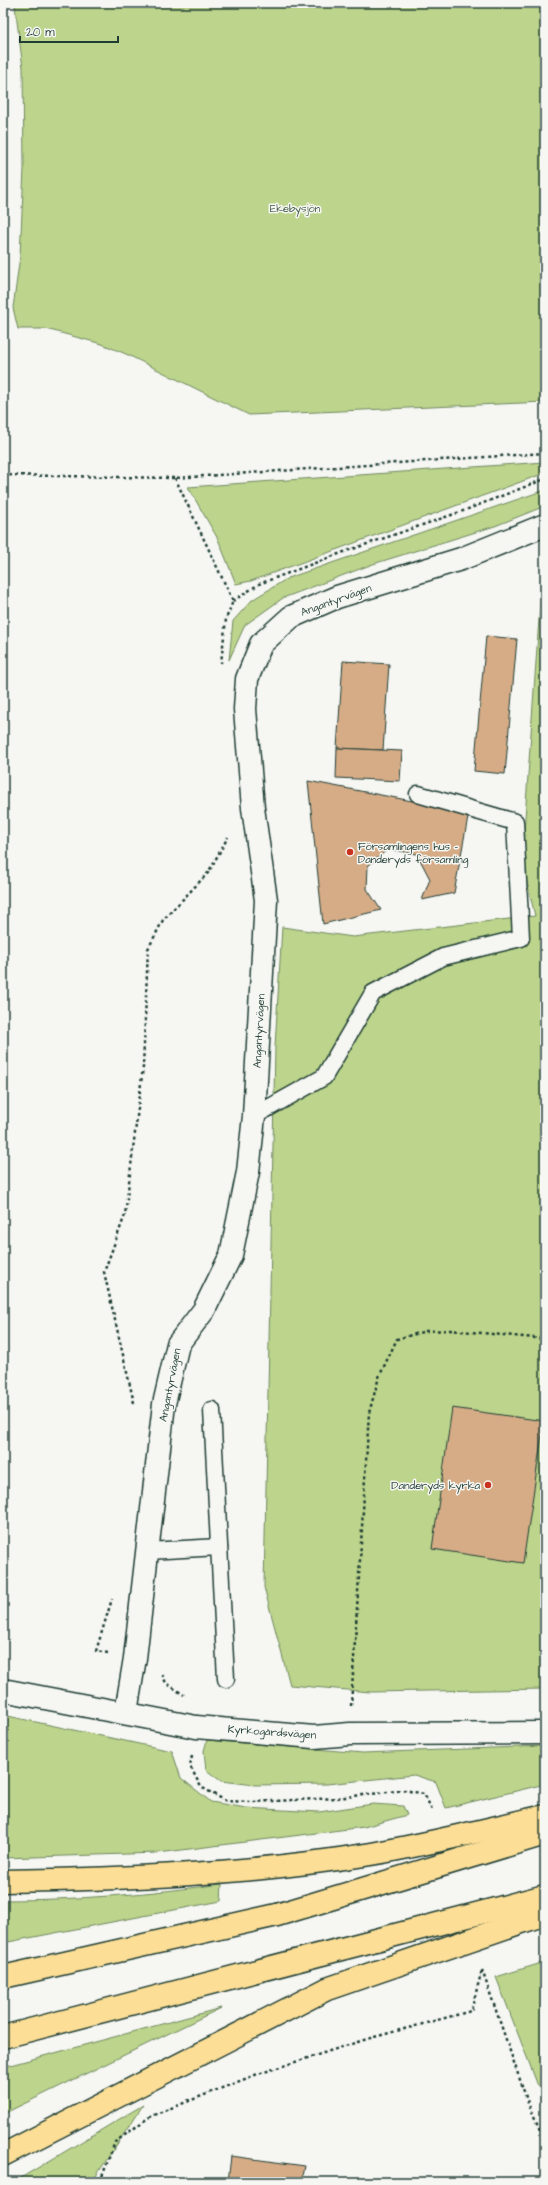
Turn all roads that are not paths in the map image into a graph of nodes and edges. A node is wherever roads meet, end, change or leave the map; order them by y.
1 (545, 525) edge
2 (418, 794) dead end
3 (254, 1116) junction
4 (212, 1410) dead end
5 (219, 1547) junction
6 (148, 1551) junction
7 (226, 1679) dead end
8 (3, 1690) edge
9 (126, 1712) junction
10 (545, 1733) edge
11 (545, 1816) edge
12 (545, 1834) edge
13 (3, 1881) edge
14 (545, 1896) edge
15 (545, 1914) edge
16 (3, 1977) edge
17 (3, 2037) edge
18 (3, 2155) edge

1 - 3 street, Angantyrvägen
2 - 3 lane
3 - 6 street, Angantyrvägen
4 - 5 lane
5 - 6 lane
5 - 7 lane
6 - 9 street, Angantyrvägen
8 - 9 street, Kyrkogårdsvägen
9 - 10 street, Kyrkogårdsvägen
11 - 13 highway
12 - 16 highway
14 - 17 highway
15 - 18 highway

